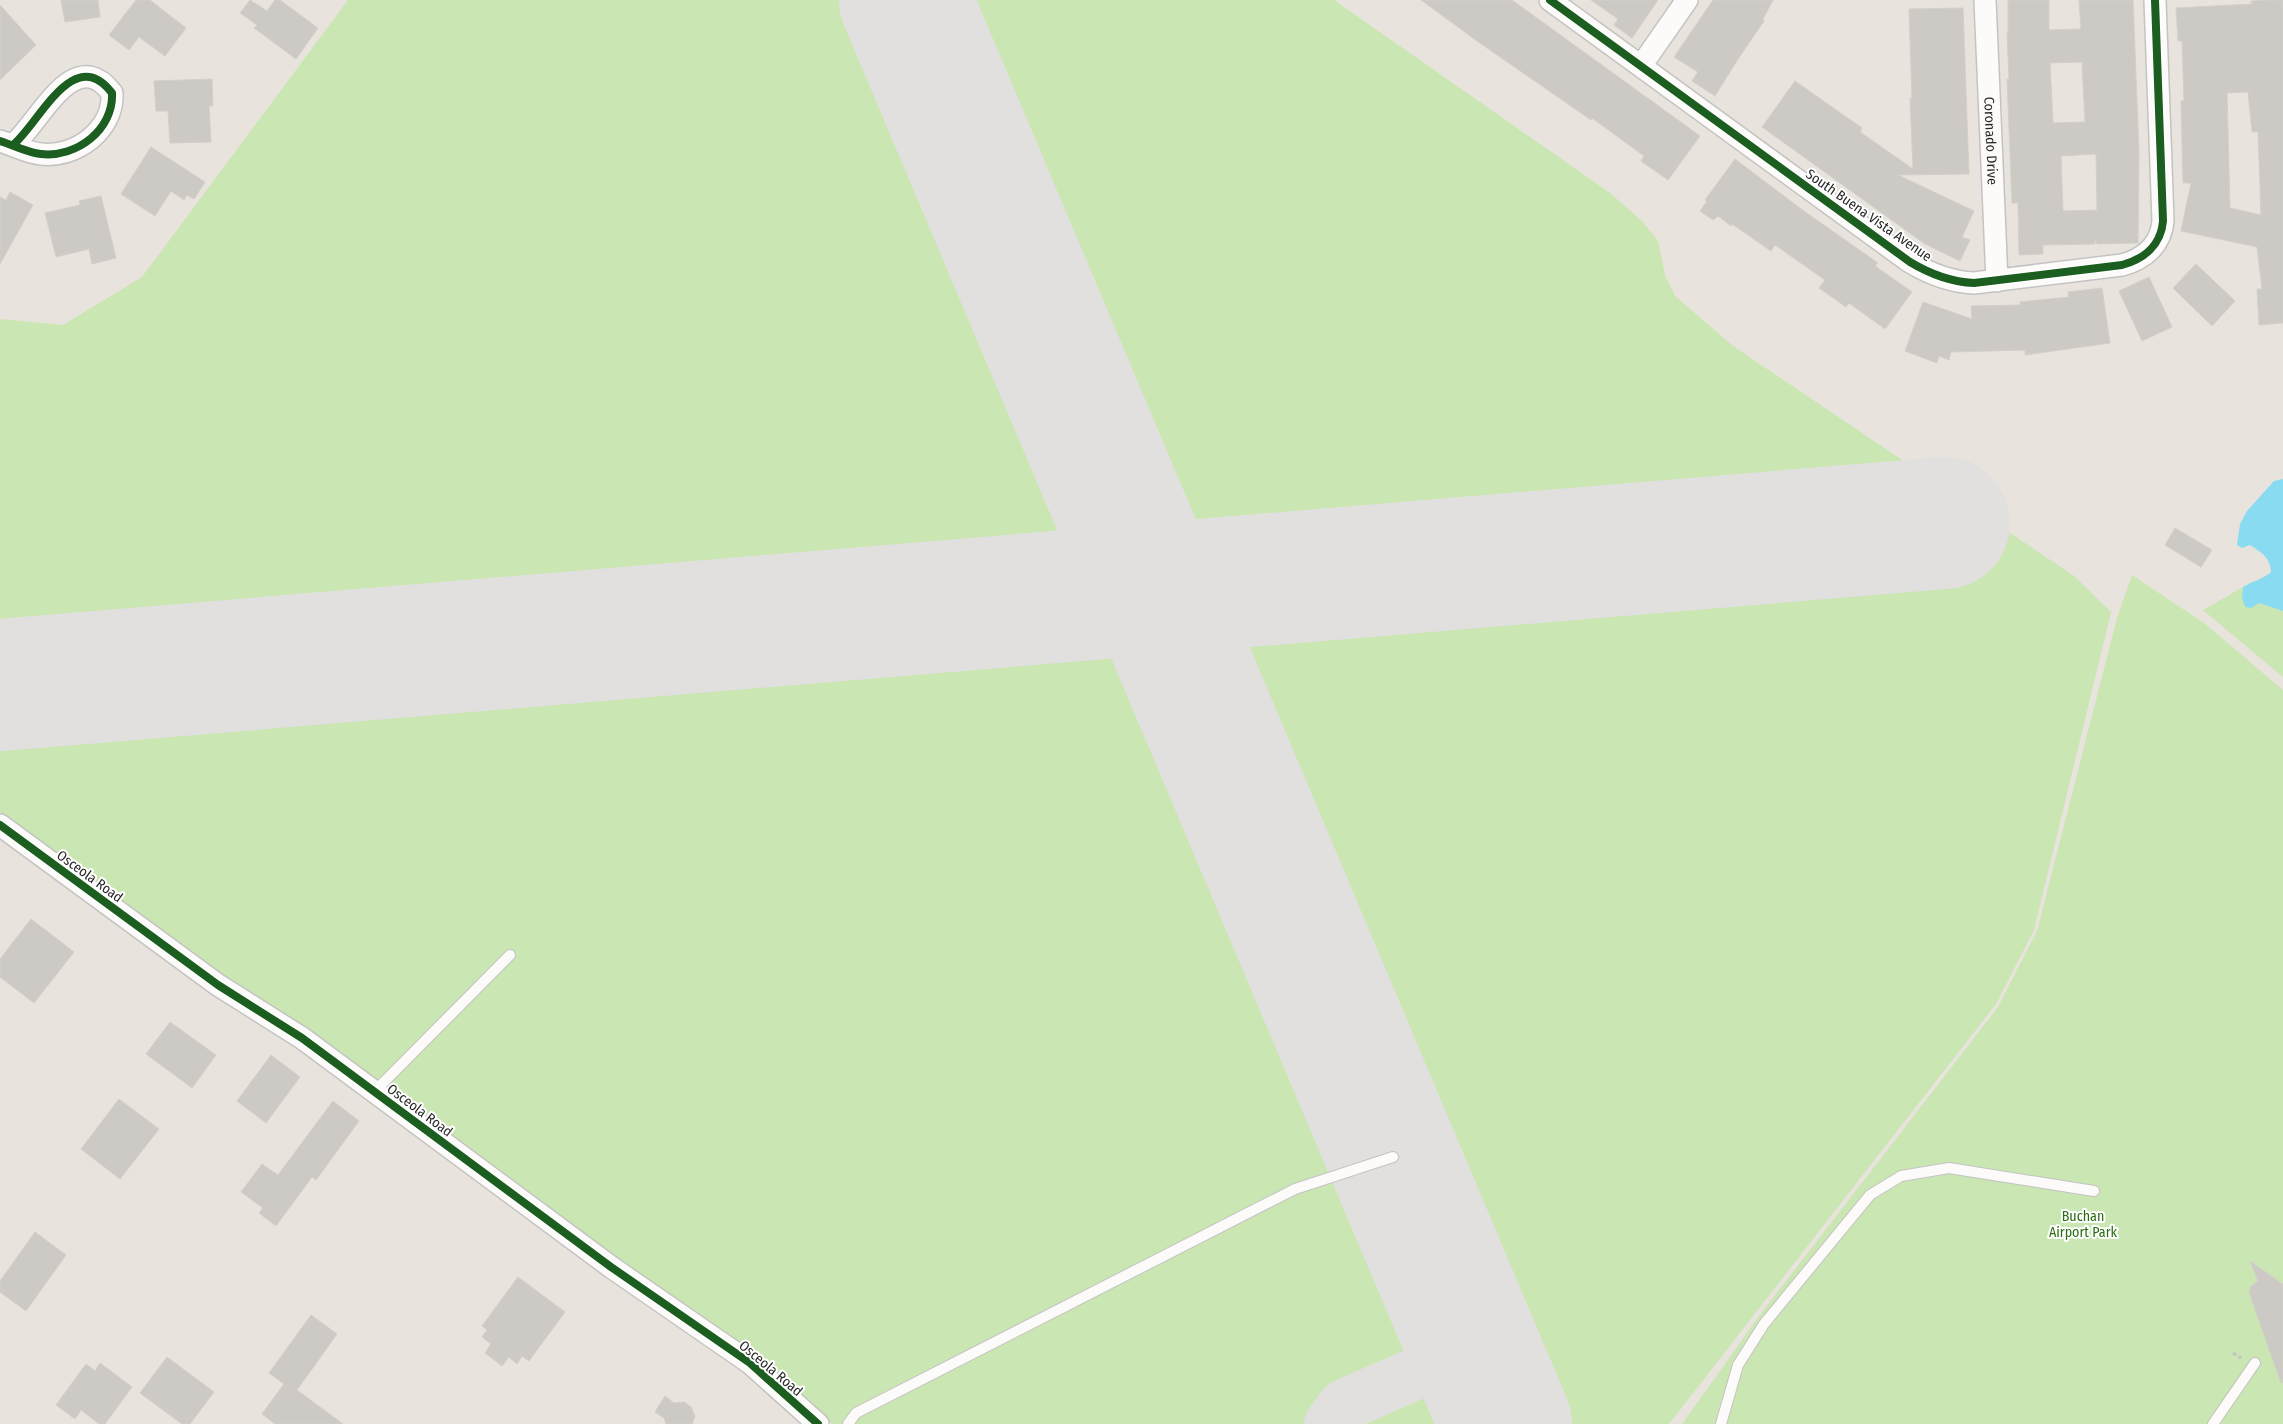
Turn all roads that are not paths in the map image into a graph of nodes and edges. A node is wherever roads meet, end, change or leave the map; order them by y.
1 (1550, 0) edge
2 (1687, 0) edge
3 (1985, 0) edge
4 (2155, 0) edge
5 (1641, 66) junction
6 (7, 143) edge
7 (1997, 281) junction
8 (0, 825) edge
9 (510, 955) dead end
10 (374, 1091) junction
11 (1393, 1157) dead end
12 (2094, 1191) dead end
13 (2255, 1363) dead end
14 (818, 1424) edge
15 (848, 1424) edge
16 (1721, 1424) edge
17 (2213, 1424) edge

1 - 5 street, South Buena Vista Avenue
2 - 5 street
3 - 7 street, Coronado Drive
4 - 7 street, South Buena Vista Avenue
5 - 7 street, South Buena Vista Avenue
6 - 6 street
8 - 10 street, Osceola Road
9 - 10 lane
10 - 14 street, Osceola Road
11 - 15 lane
12 - 16 lane
13 - 17 lane

